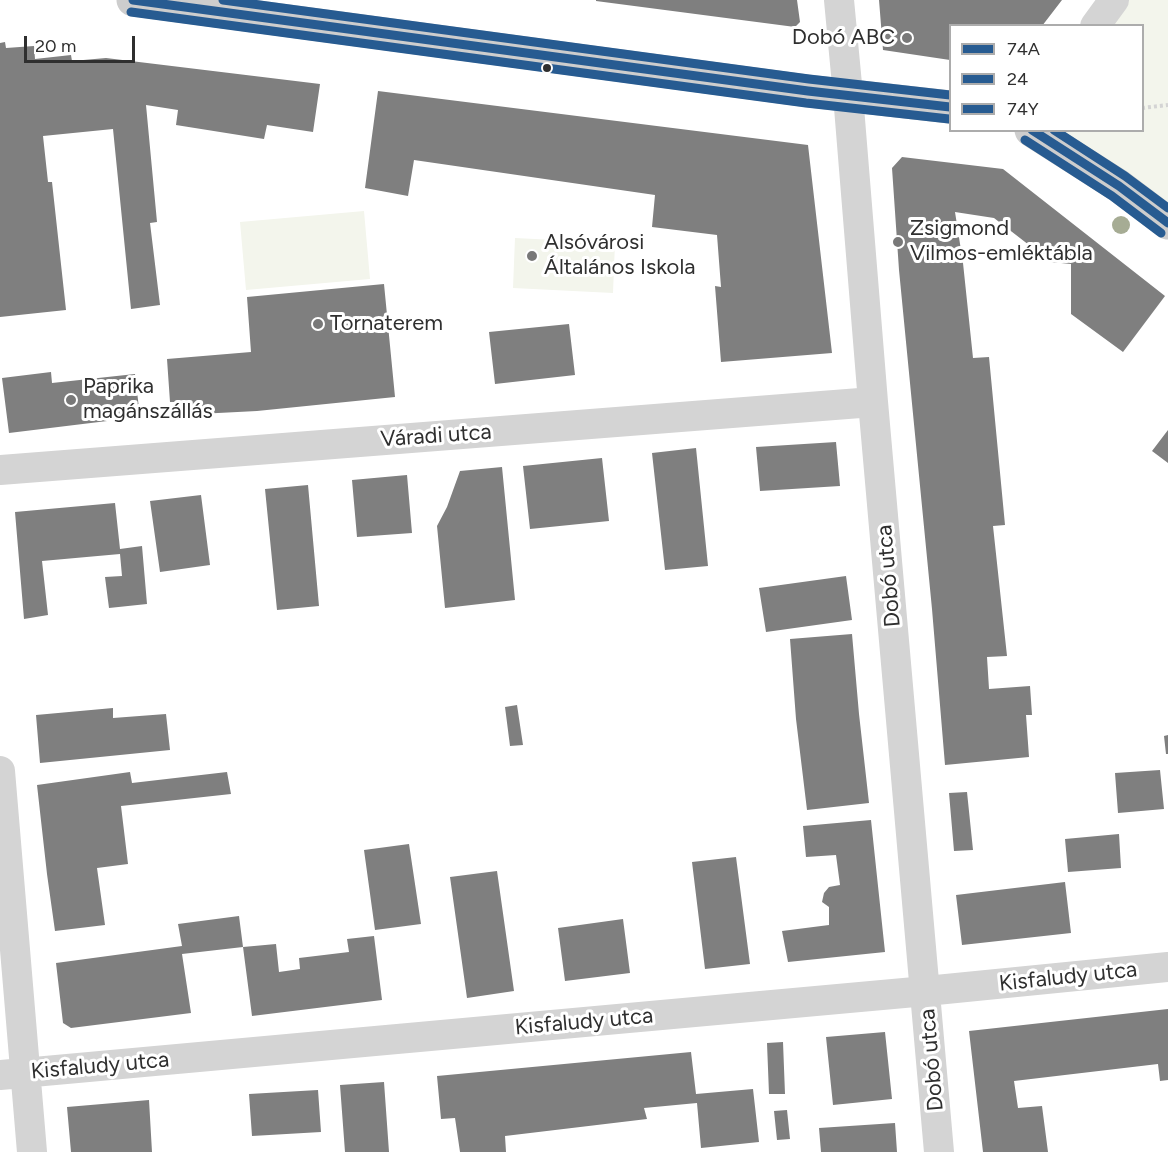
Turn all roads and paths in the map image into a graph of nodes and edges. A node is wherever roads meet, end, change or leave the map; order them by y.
1 (133, 0) edge
2 (839, 0) edge
3 (1114, 0) edge
4 (1096, 24) edge
5 (848, 95) junction
6 (1168, 105) edge
7 (949, 107) edge
8 (1144, 108) edge
9 (1035, 132) edge
10 (1168, 223) edge
11 (873, 402) junction
12 (0, 470) edge
13 (0, 771) edge
14 (1168, 967) edge
15 (926, 991) junction
16 (12, 1074) edge
17 (32, 1152) edge
18 (939, 1152) edge

1 - 5 street
2 - 5 street, Dobó utca
3 - 4 street
5 - 7 street
5 - 11 street, Dobó utca
6 - 8 path
9 - 10 street
11 - 12 street, Váradi utca
11 - 15 street, Dobó utca
13 - 16 street
14 - 15 street, Kisfaludy utca
15 - 16 street, Kisfaludy utca
15 - 18 street, Dobó utca
16 - 17 street

